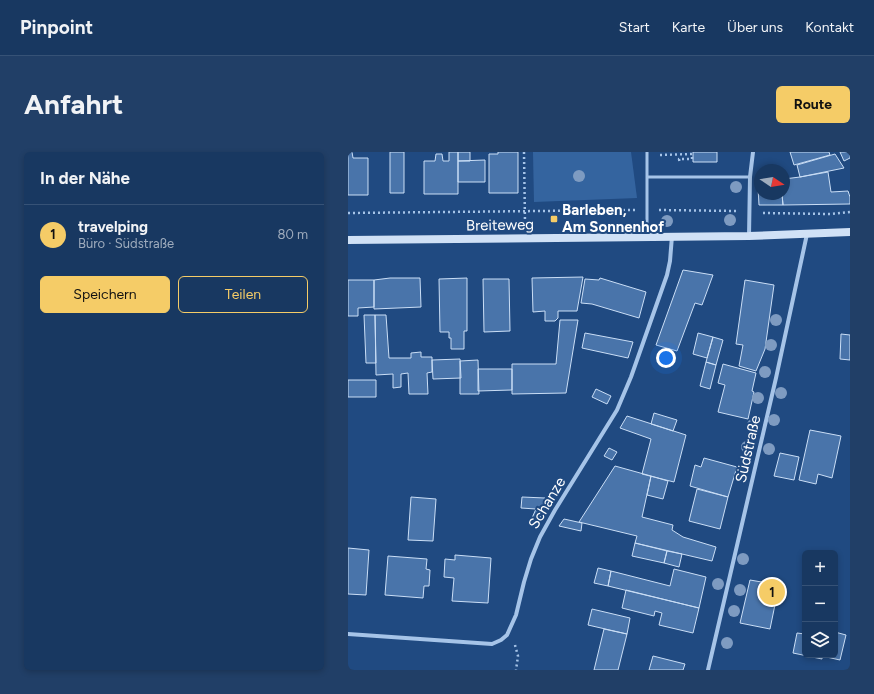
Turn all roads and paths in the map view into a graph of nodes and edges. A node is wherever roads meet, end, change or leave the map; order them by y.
1 (524, 152) edge
2 (753, 152) edge
3 (647, 154) edge
4 (686, 164) dead end
5 (647, 177) junction
6 (750, 177) junction
7 (648, 210) junction
8 (525, 211) junction
9 (850, 212) edge
10 (348, 213) edge
11 (748, 213) junction
12 (850, 232) edge
13 (807, 234) junction
14 (672, 236) junction
15 (749, 236) junction
16 (647, 237) junction
17 (526, 238) junction
18 (348, 240) edge
19 (348, 634) edge
20 (507, 635) junction
21 (516, 670) edge
22 (708, 670) edge

1 - 8 path
2 - 6 street
3 - 4 path
3 - 5 lane
5 - 6 lane
5 - 7 lane
6 - 11 street
7 - 8 path, Breiteweg
7 - 11 path, Breiteweg
7 - 16 lane
8 - 10 path, Breiteweg
8 - 17 path
9 - 11 path, Breiteweg
11 - 15 street
12 - 13 street, Breiteweg
13 - 15 street, Breiteweg
13 - 22 street, Südstraße
14 - 15 street, Breiteweg
14 - 16 street, Breiteweg
14 - 20 street, Schanze
16 - 17 street, Breiteweg
17 - 18 street, Breiteweg
19 - 20 street
20 - 21 path

